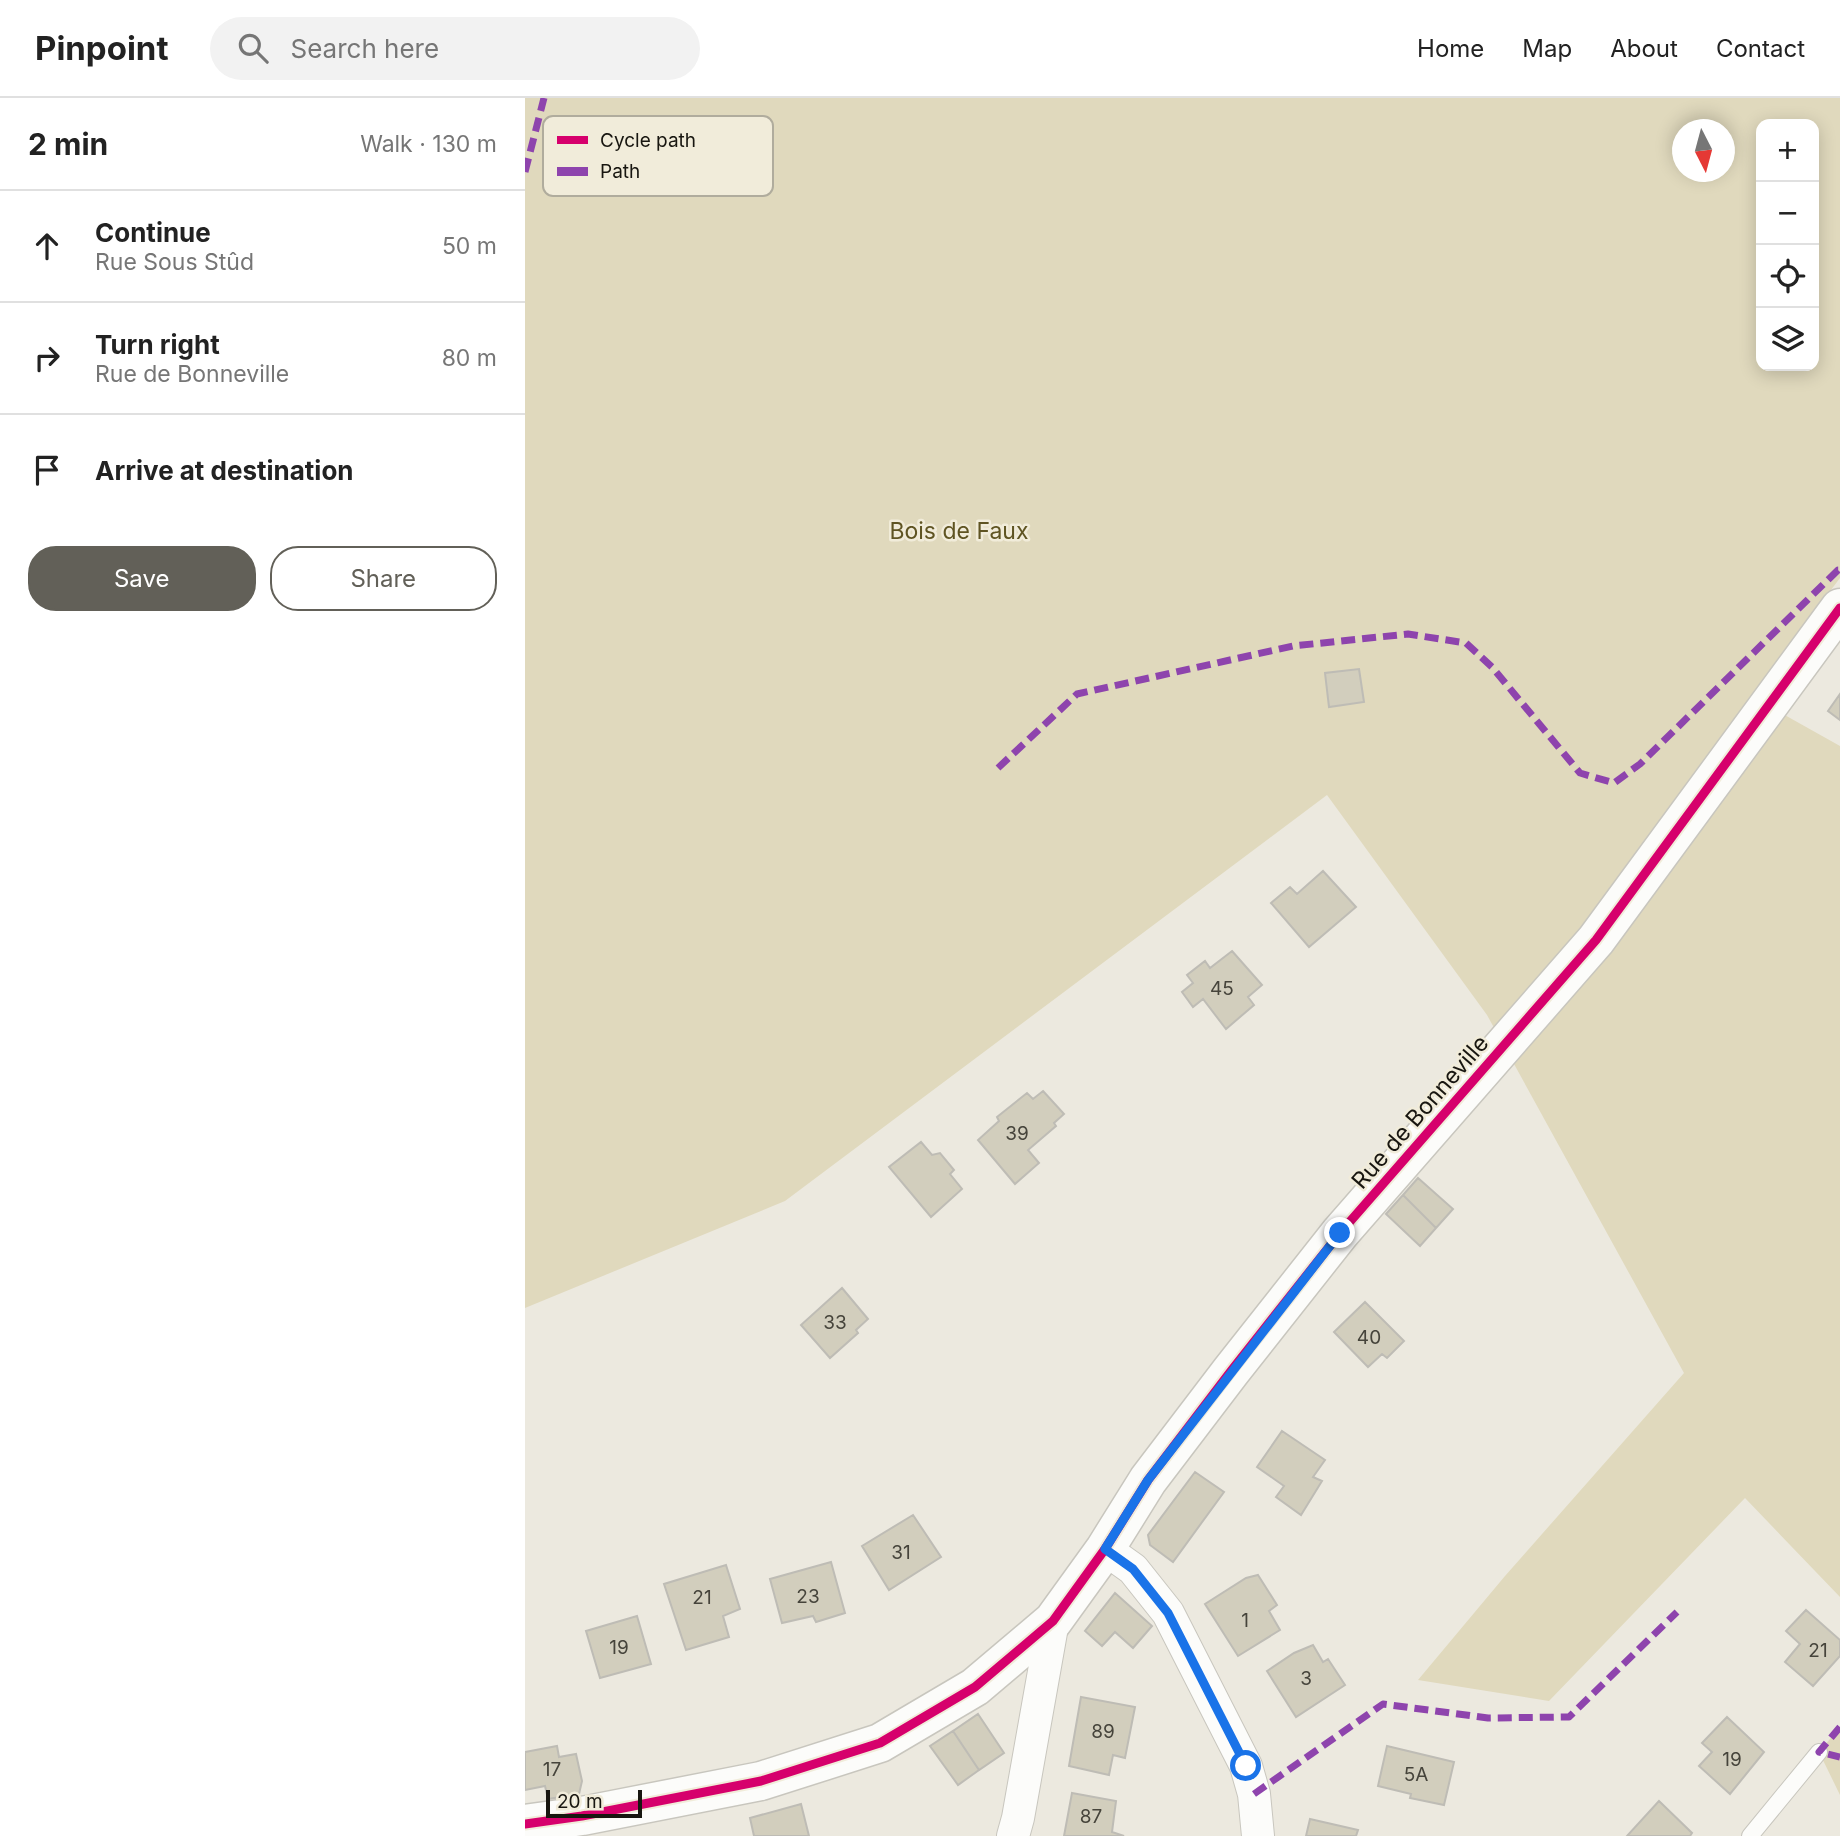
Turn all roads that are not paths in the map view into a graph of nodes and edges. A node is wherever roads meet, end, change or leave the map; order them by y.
1 (1840, 608) edge
2 (1105, 1549) junction
3 (1053, 1621) junction
4 (1819, 1752) dead end
5 (525, 1824) edge
6 (1013, 1836) edge
7 (1258, 1836) edge
8 (1750, 1836) edge

1 - 2 street, Rue de Bonneville
2 - 3 street, Rue de Bonneville
2 - 7 street
3 - 5 street, Rue de Bonneville
3 - 6 street
4 - 8 lane

